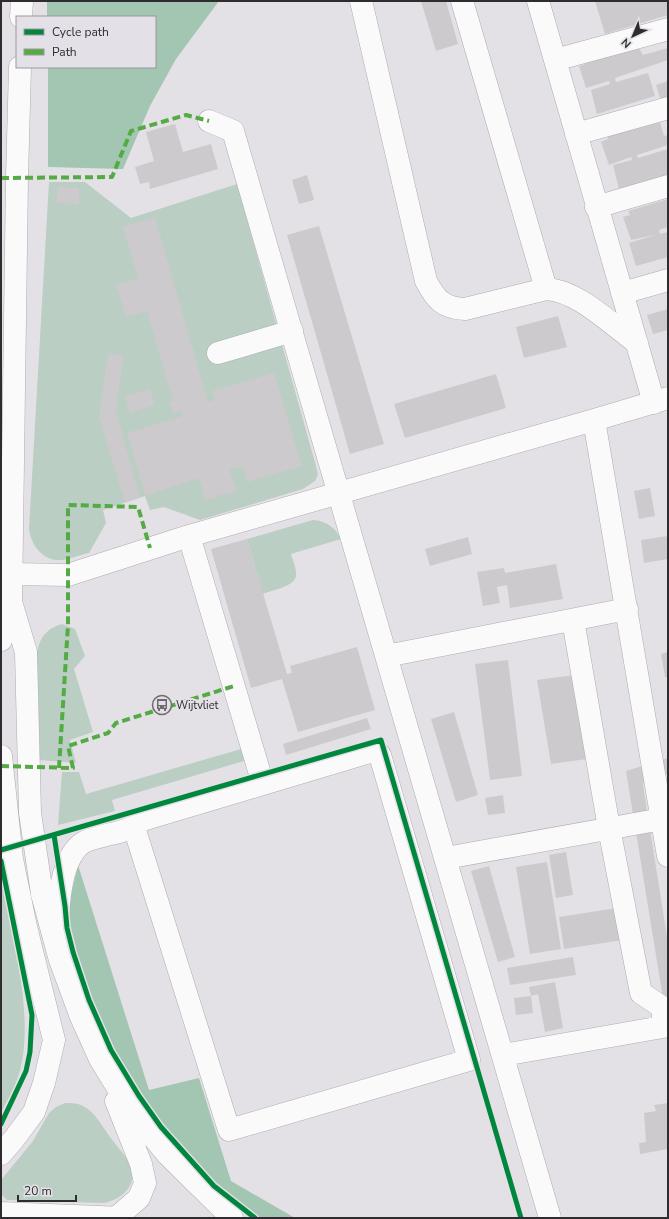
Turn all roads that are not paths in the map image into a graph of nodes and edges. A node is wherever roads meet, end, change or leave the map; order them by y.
1 (22, 1) edge
2 (361, 1) edge
3 (462, 1) edge
4 (538, 1) edge
5 (21, 16) edge
6 (668, 29) edge
7 (555, 60) junction
8 (20, 68) edge
9 (668, 108) edge
10 (209, 121) dead end
11 (576, 134) junction
12 (668, 186) edge
13 (596, 207) junction
14 (668, 280) edge
15 (546, 289) junction
16 (622, 293) junction
17 (292, 332) junction
18 (637, 343) junction
19 (218, 354) dead end
20 (661, 400) edge
21 (594, 420) junction
22 (6, 480) edge
23 (338, 494) junction
24 (189, 536) junction
25 (6, 541) edge
26 (11, 574) junction
27 (11, 602) junction
28 (626, 609) junction
29 (573, 620) junction
30 (1, 640) edge
31 (386, 656) junction
32 (1, 756) edge
33 (263, 784) junction
34 (3, 789) edge
35 (30, 813) junction
36 (662, 819) junction
37 (134, 827) junction
38 (609, 828) junction
39 (668, 856) edge
40 (446, 858) junction
41 (60, 960) junction
42 (666, 1026) edge
43 (503, 1055) junction
44 (100, 1060) junction
45 (1, 1154) edge
46 (1, 1213) edge
47 (118, 1218) edge
48 (123, 1218) edge
49 (232, 1218) edge
50 (550, 1218) edge

1 - 5 street
2 - 15 street
3 - 15 street
4 - 7 street
6 - 7 street
7 - 11 street
8 - 22 street
9 - 11 street
10 - 17 street
11 - 13 street
12 - 13 street
13 - 16 street
14 - 16 street
15 - 18 street
16 - 18 street
17 - 19 street
17 - 23 street
18 - 20 street
20 - 21 street
21 - 23 street
21 - 28 street
22 - 25 street
23 - 24 street
23 - 31 street
24 - 26 street
24 - 33 street
25 - 26 street
26 - 27 street
27 - 30 street
27 - 35 street
28 - 29 street
28 - 36 street
29 - 31 street
29 - 38 street
31 - 40 street
32 - 34 street
33 - 37 street
33 - 37 street
34 - 35 street
34 - 45 street
35 - 41 street
36 - 38 street
36 - 39 street
37 - 41 street
38 - 40 street
38 - 42 street
40 - 43 street
41 - 44 street
42 - 43 street
43 - 50 street
44 - 47 street
44 - 49 street
46 - 47 street
47 - 48 street

